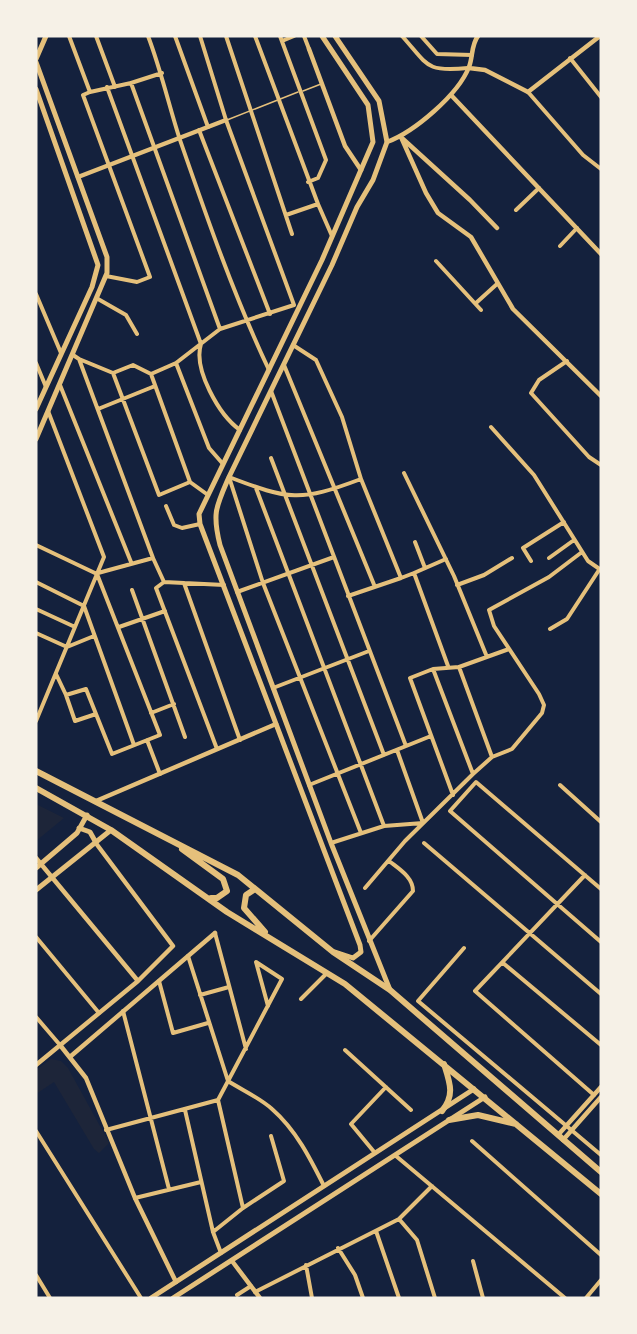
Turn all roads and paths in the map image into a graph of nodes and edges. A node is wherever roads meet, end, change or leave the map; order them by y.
1 (46, 36) edge
2 (69, 36) edge
3 (96, 36) edge
4 (148, 36) edge
5 (175, 36) edge
6 (200, 36) edge
7 (226, 36) edge
8 (255, 36) edge
9 (294, 36) edge
10 (304, 36) edge
11 (322, 36) edge
12 (335, 36) edge
13 (402, 36) edge
14 (421, 36) edge
15 (478, 36) edge
16 (600, 36) edge
17 (281, 38) edge
18 (309, 49) joint
19 (472, 55) junction
20 (570, 57) junction
21 (36, 60) edge
22 (469, 68) junction
23 (162, 73) junction
24 (131, 83) junction
25 (321, 84) junction
26 (107, 87) junction
27 (115, 87) junction
28 (36, 89) edge
29 (90, 92) junction
30 (300, 92) junction
31 (528, 92) junction
32 (451, 94) junction
33 (601, 97) edge
34 (278, 100) junction
35 (251, 111) junction
36 (226, 120) junction
37 (208, 127) junction
38 (199, 130) junction
39 (401, 137) junction
40 (180, 138) junction
41 (387, 142) junction
42 (154, 148) junction
43 (131, 156) junction
44 (108, 165) junction
45 (601, 169) edge
46 (361, 170) junction
47 (78, 177) junction
48 (308, 182) junction
49 (81, 184) junction
50 (72, 188) junction
51 (539, 188) junction
52 (347, 201) junction
53 (318, 204) junction
54 (357, 207) junction
55 (516, 210) dead end
56 (286, 215) junction
57 (497, 228) dead end
58 (577, 228) junction
59 (292, 234) dead end
60 (332, 236) junction
61 (560, 246) dead end
62 (601, 254) edge
63 (436, 261) dead end
64 (106, 276) junction
65 (497, 284) junction
66 (92, 287) junction
67 (102, 291) junction
68 (36, 294) edge
69 (98, 299) junction
70 (476, 303) junction
71 (296, 307) junction
72 (482, 310) dead end
73 (270, 314) junction
74 (309, 314) junction
75 (246, 322) junction
76 (220, 329) junction
77 (137, 334) dead end
78 (201, 344) junction
79 (293, 345) junction
80 (62, 353) junction
81 (73, 355) junction
82 (80, 359) junction
83 (567, 361) junction
84 (36, 363) edge
85 (176, 363) junction
86 (284, 364) junction
87 (269, 370) junction
88 (113, 373) junction
89 (151, 374) junction
90 (60, 385) junction
91 (155, 386) junction
92 (46, 388) junction
93 (271, 390) junction
94 (601, 396) edge
95 (123, 399) junction
96 (36, 407) edge
97 (98, 409) junction
98 (48, 411) junction
99 (491, 427) dead end
100 (240, 430) junction
101 (37, 435) edge
102 (271, 458) dead end
103 (223, 464) junction
104 (601, 465) edge
105 (219, 472) junction
106 (404, 473) dead end
107 (229, 477) junction
108 (361, 479) junction
109 (190, 482) junction
110 (256, 487) junction
111 (335, 489) junction
112 (208, 495) junction
113 (286, 496) junction
114 (311, 496) junction
115 (166, 506) dead end
116 (564, 522) junction
117 (201, 524) junction
118 (574, 540) junction
119 (415, 542) dead end
120 (36, 545) edge
121 (582, 552) junction
122 (334, 557) junction
123 (153, 558) junction
124 (512, 558) dead end
125 (549, 558) dead end
126 (446, 559) junction
127 (531, 561) dead end
128 (131, 562) junction
129 (311, 565) junction
130 (425, 568) junction
131 (600, 570) edge
132 (414, 573) junction
133 (97, 574) junction
134 (288, 574) junction
135 (400, 578) junction
136 (36, 582) edge
137 (164, 582) junction
138 (184, 583) junction
139 (263, 583) junction
140 (224, 585) junction
141 (457, 585) junction
142 (375, 587) junction
143 (132, 590) dead end
144 (237, 592) junction
145 (348, 596) junction
146 (84, 606) junction
147 (36, 609) edge
148 (165, 611) junction
149 (142, 619) junction
150 (75, 627) junction
151 (119, 627) junction
152 (550, 629) dead end
153 (36, 633) edge
154 (94, 636) junction
155 (67, 647) junction
156 (509, 650) junction
157 (369, 651) junction
158 (487, 657) junction
159 (347, 660) junction
160 (448, 666) junction
161 (459, 667) junction
162 (433, 669) junction
163 (323, 670) junction
164 (56, 674) junction
165 (300, 678) junction
166 (273, 688) junction
167 (66, 695) junction
168 (36, 701) edge
169 (43, 704) junction
170 (174, 704) junction
171 (151, 713) junction
172 (96, 714) junction
173 (36, 721) edge
174 (276, 724) junction
175 (431, 736) junction
176 (185, 737) dead end
177 (147, 740) junction
178 (240, 740) junction
179 (134, 745) junction
180 (406, 746) junction
181 (218, 749) junction
182 (397, 750) junction
183 (384, 755) junction
184 (492, 757) junction
185 (360, 765) junction
186 (36, 771) edge
187 (160, 774) junction
188 (339, 774) junction
189 (473, 774) junction
190 (309, 785) junction
191 (560, 785) dead end
192 (36, 788) edge
193 (453, 795) junction
194 (96, 801) junction
195 (87, 815) junction
196 (601, 822) edge
197 (423, 824) junction
198 (384, 826) junction
199 (79, 828) junction
200 (111, 830) junction
201 (362, 833) junction
202 (164, 836) junction
203 (95, 841) junction
204 (331, 843) junction
205 (424, 843) dead end
206 (36, 858) edge
207 (388, 861) junction
208 (38, 866) edge
209 (585, 875) junction
210 (52, 877) junction
211 (365, 888) dead end
212 (255, 889) junction
213 (601, 889) edge
214 (36, 890) edge
215 (210, 898) junction
216 (558, 904) junction
217 (531, 932) junction
218 (215, 933) joint
219 (36, 937) edge
220 (273, 940) junction
221 (369, 941) junction
222 (601, 942) edge
223 (360, 945) junction
224 (464, 948) dead end
225 (333, 952) junction
226 (188, 956) junction
227 (503, 963) junction
228 (327, 973) junction
229 (138, 981) junction
230 (159, 981) junction
231 (229, 987) junction
232 (390, 990) junction
233 (601, 994) edge
234 (200, 995) junction
235 (302, 999) dead end
236 (268, 1006) junction
237 (123, 1011) junction
238 (99, 1013) junction
239 (36, 1017) edge
240 (208, 1023) junction
241 (601, 1045) edge
242 (60, 1046) junction
243 (246, 1049) junction
244 (345, 1050) dead end
245 (71, 1056) junction
246 (444, 1064) junction
247 (36, 1065) edge
248 (228, 1082) junction
249 (386, 1087) junction
250 (601, 1087) edge
251 (474, 1089) junction
252 (465, 1095) junction
253 (594, 1095) junction
254 (485, 1097) junction
255 (600, 1099) edge
256 (218, 1100) junction
257 (473, 1104) junction
258 (185, 1110) junction
259 (411, 1110) dead end
260 (441, 1111) junction
261 (152, 1118) junction
262 (449, 1120) junction
263 (520, 1125) junction
264 (567, 1125) junction
265 (105, 1130) junction
266 (572, 1130) junction
267 (36, 1131) edge
268 (271, 1136) dead end
269 (561, 1137) junction
270 (472, 1142) dead end
271 (376, 1153) junction
272 (601, 1155) edge
273 (396, 1156) junction
274 (601, 1172) edge
275 (201, 1182) junction
276 (432, 1186) junction
277 (324, 1187) junction
278 (168, 1189) junction
279 (601, 1194) edge
280 (135, 1198) junction
281 (243, 1208) junction
282 (399, 1218) junction
283 (376, 1231) junction
284 (213, 1232) junction
285 (338, 1248) junction
286 (222, 1253) junction
287 (601, 1255) edge
288 (232, 1261) junction
289 (473, 1261) dead end
290 (306, 1265) junction
291 (36, 1275) edge
292 (601, 1280) edge
293 (176, 1282) junction
294 (251, 1286) junction
295 (255, 1292) junction
296 (183, 1295) edge
297 (237, 1295) dead end
298 (50, 1298) edge
299 (141, 1298) edge
300 (151, 1298) edge
301 (173, 1298) edge
302 (260, 1298) edge
303 (312, 1298) edge
304 (363, 1298) edge
305 (399, 1298) edge
306 (435, 1298) edge
307 (483, 1298) edge
308 (565, 1298) edge
309 (586, 1298) edge

1 - 21 main road
2 - 29 street
3 - 27 street
4 - 23 street
5 - 37 street
6 - 36 street
7 - 35 street
8 - 34 street
9 - 17 street
10 - 18 street
11 - 46 main road
12 - 41 main road
13 - 22 street
14 - 19 street
15 - 19 street
16 - 20 street
17 - 30 street
18 - 25 street
19 - 22 street
20 - 31 street
20 - 33 street
21 - 47 main road
22 - 31 street
22 - 32 street
23 - 24 street
23 - 40 street
24 - 27 street
24 - 42 street
25 - 30 lane
25 - 46 street
26 - 27 street
26 - 29 street
26 - 43 street
28 - 50 main road
29 - 44 street
30 - 34 lane
30 - 48 street
31 - 45 street
32 - 39 street
32 - 51 street
34 - 35 lane
34 - 48 street
35 - 36 lane
35 - 56 street
36 - 37 street
36 - 71 street
37 - 38 street
38 - 40 street
38 - 73 street
39 - 41 street
39 - 57 street
39 - 65 street
40 - 42 street
40 - 75 street
41 - 54 main road
42 - 43 street
42 - 76 street
43 - 44 street
43 - 78 street
44 - 47 street
44 - 64 street
46 - 52 main road
47 - 49 main road
48 - 53 street
49 - 50 main road
49 - 64 main road
50 - 66 main road
51 - 55 street
51 - 58 street
52 - 54 main road
52 - 60 main road
53 - 56 street
53 - 60 street
54 - 74 main road
56 - 59 street
58 - 61 street
58 - 62 street
60 - 71 main road
63 - 70 street
64 - 67 main road
65 - 70 street
65 - 83 street
66 - 67 main road
66 - 80 main road
67 - 69 main road
68 - 80 street
69 - 77 street
69 - 81 main road
70 - 72 street
71 - 73 street
71 - 74 main road
71 - 87 main road
73 - 75 street
74 - 79 main road
75 - 76 street
75 - 87 street
76 - 78 street
78 - 85 street
78 - 100 street
79 - 86 main road
79 - 108 street
80 - 92 main road
81 - 82 street
81 - 90 main road
82 - 88 street
82 - 97 street
83 - 94 street
83 - 104 street
84 - 92 street
85 - 89 street
85 - 103 street
86 - 93 main road
86 - 111 street
87 - 100 main road
88 - 89 street
88 - 95 street
89 - 91 street
90 - 98 main road
90 - 128 street
91 - 95 street
91 - 109 street
92 - 96 main road
93 - 107 main road
93 - 114 street
95 - 97 street
95 - 109 street
97 - 123 street
98 - 101 main road
98 - 133 street
99 - 116 street
100 - 103 main road
102 - 113 street
103 - 105 main road
105 - 107 main road
105 - 112 main road
106 - 126 street
107 - 110 street
107 - 139 street
107 - 144 main road
108 - 111 street
108 - 135 street
109 - 112 street
110 - 113 street
110 - 134 street
111 - 114 street
111 - 142 street
112 - 117 main road
113 - 114 street
113 - 129 street
114 - 122 street
115 - 117 street
116 - 118 street
116 - 127 street
117 - 140 main road
118 - 121 street
118 - 125 street
119 - 130 street
120 - 133 street
121 - 131 street
121 - 156 street
122 - 129 street
122 - 145 street
123 - 128 street
123 - 137 street
124 - 141 street
126 - 130 street
126 - 141 street
128 - 133 street
129 - 134 street
129 - 159 street
130 - 132 street
131 - 152 street
132 - 135 street
132 - 160 street
133 - 146 street
133 - 151 street
134 - 139 street
134 - 163 street
135 - 142 street
136 - 146 street
137 - 138 street
137 - 148 street
138 - 140 street
138 - 178 street
139 - 144 street
139 - 165 street
140 - 174 main road
141 - 158 street
142 - 145 street
143 - 149 street
144 - 166 main road
145 - 157 street
146 - 150 street
146 - 154 street
147 - 150 street
148 - 149 street
148 - 181 street
149 - 151 street
149 - 170 street
150 - 155 street
151 - 171 street
153 - 155 street
154 - 155 street
154 - 179 street
155 - 164 street
156 - 158 street
156 - 184 street
157 - 159 street
157 - 180 street
158 - 161 street
159 - 163 street
159 - 183 street
160 - 161 street
160 - 162 street
161 - 184 street
162 - 175 street
162 - 189 street
163 - 165 street
163 - 185 street
164 - 167 street
164 - 169 street
165 - 166 street
165 - 188 street
166 - 190 main road
167 - 172 street
167 - 172 street
168 - 169 street
169 - 173 street
170 - 171 street
170 - 176 street
171 - 177 street
172 - 179 street
174 - 178 street
174 - 223 main road
175 - 180 street
175 - 193 street
177 - 179 street
177 - 187 street
178 - 181 street
180 - 182 street
181 - 187 street
182 - 183 street
182 - 197 street
183 - 185 street
184 - 189 street
185 - 188 street
185 - 198 street
186 - 194 main road
187 - 194 street
188 - 190 street
188 - 201 street
189 - 193 street
190 - 204 main road
191 - 196 street
192 - 195 main road
193 - 197 street
194 - 202 main road
195 - 199 main road
195 - 200 main road
197 - 198 street
197 - 207 street
198 - 201 street
199 - 203 main road
199 - 208 main road
200 - 203 main road
200 - 215 main road
201 - 204 street
202 - 212 main road
202 - 215 main road
203 - 210 main road
203 - 229 street
204 - 221 main road
205 - 217 street
206 - 208 street
207 - 211 street
207 - 221 street
208 - 210 street
209 - 213 street
209 - 216 street
209 - 216 street
210 - 214 main road
210 - 229 street
212 - 220 main road
212 - 225 main road
215 - 220 main road
216 - 217 street
216 - 222 street
217 - 227 street
217 - 233 street
218 - 226 street
218 - 231 street
219 - 238 street
220 - 228 main road
221 - 223 main road
221 - 232 main road
223 - 225 main road
224 - 264 street
225 - 232 main road
226 - 230 street
226 - 234 street
227 - 241 street
227 - 253 street
228 - 235 street
228 - 246 main road
229 - 238 street
230 - 237 street
230 - 240 street
231 - 234 street
231 - 243 street
232 - 269 main road
234 - 240 street
236 - 236 street
236 - 243 street
237 - 245 street
237 - 261 street
238 - 242 street
239 - 242 street
240 - 248 street
242 - 245 street
242 - 247 street
243 - 248 street
244 - 249 street
245 - 265 street
246 - 251 main road
246 - 260 main road
248 - 256 street
248 - 277 street
249 - 259 street
249 - 271 street
250 - 253 street
251 - 252 main road
251 - 254 main road
252 - 257 main road
252 - 260 main road
253 - 264 street
254 - 257 main road
254 - 263 main road
255 - 266 street
256 - 258 street
256 - 281 street
257 - 262 main road
258 - 261 street
258 - 275 street
260 - 271 main road
261 - 265 street
261 - 278 street
262 - 263 main road
262 - 273 main road
263 - 279 main road
264 - 266 street
264 - 269 street
265 - 280 street
266 - 269 street
266 - 272 street
267 - 299 street
268 - 281 street
269 - 274 main road
270 - 287 street
271 - 277 main road
273 - 276 street
273 - 288 main road
275 - 278 street
275 - 284 street
276 - 282 street
276 - 308 street
277 - 286 main road
278 - 280 street
280 - 293 street
281 - 284 street
282 - 283 street
282 - 306 street
283 - 285 street
283 - 305 street
284 - 286 street
285 - 290 street
285 - 304 street
286 - 293 main road
288 - 294 street
288 - 296 main road
289 - 307 street
290 - 295 street
290 - 303 street
291 - 298 street
292 - 309 street
293 - 300 main road
294 - 295 street
294 - 297 street
295 - 302 street
296 - 301 main road

